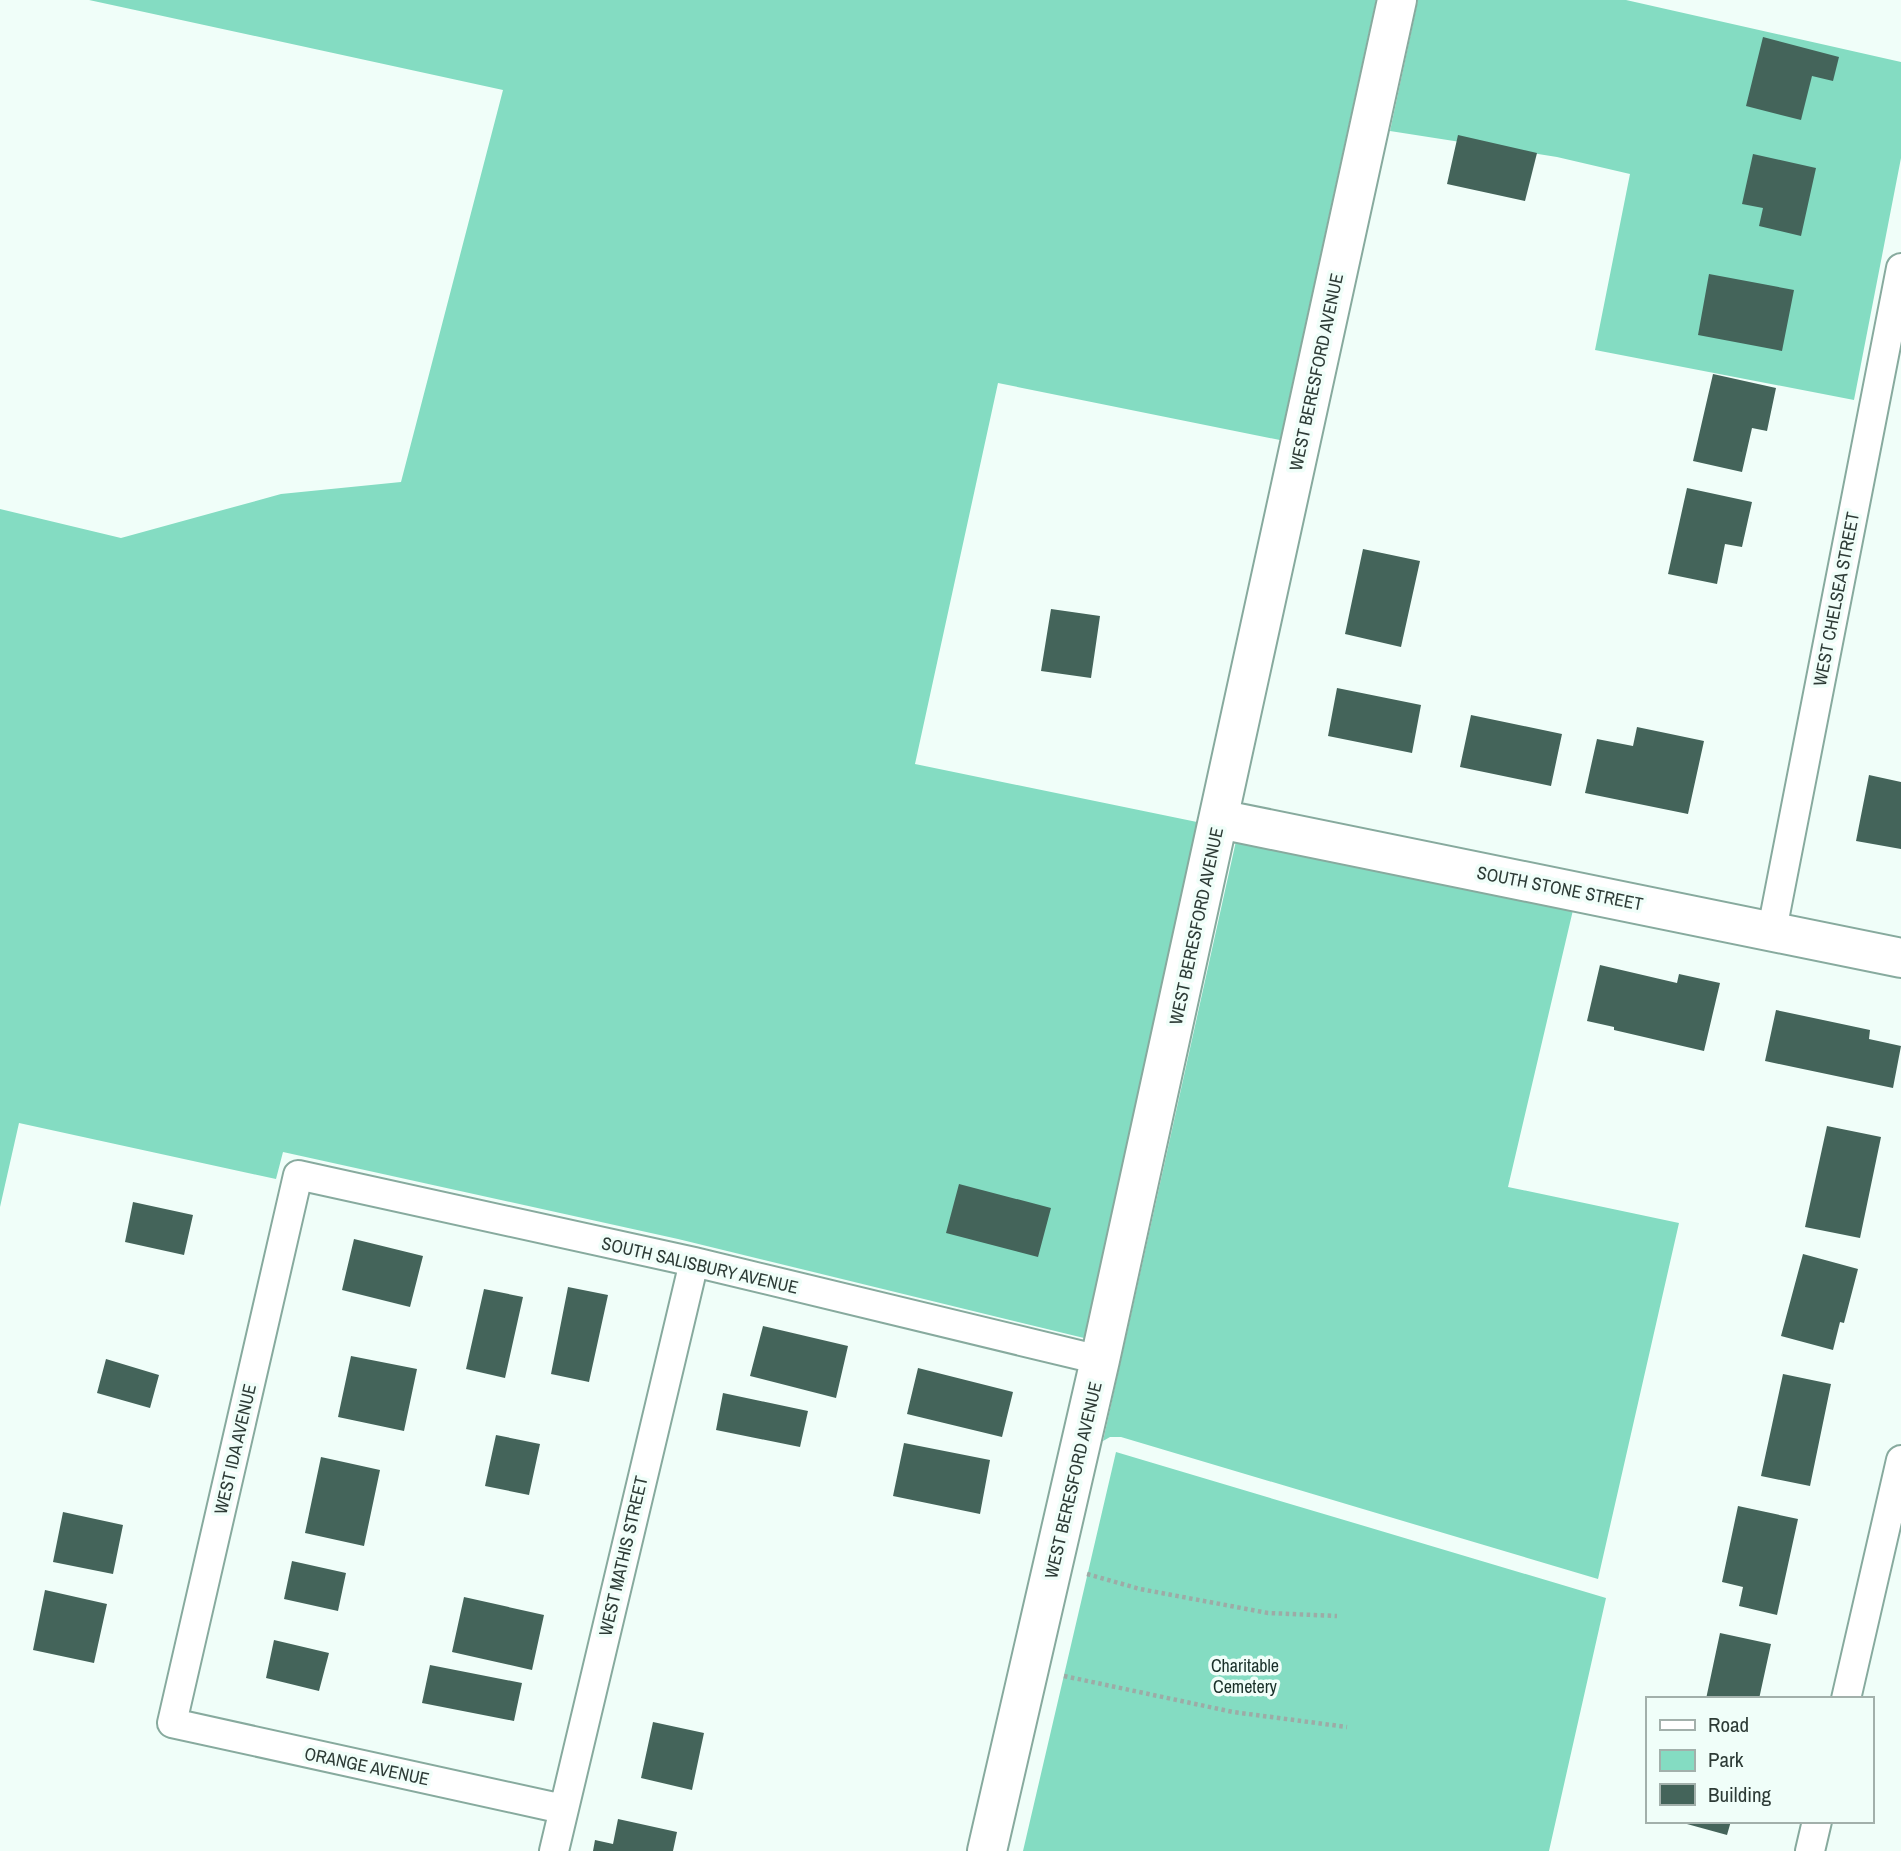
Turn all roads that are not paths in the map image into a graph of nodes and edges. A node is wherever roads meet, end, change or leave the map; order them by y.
1 (1397, 0) edge
2 (1901, 268) edge
3 (1219, 819) junction
4 (1772, 930) junction
5 (1901, 958) edge
6 (299, 1175) joint
7 (694, 1262) junction
8 (1100, 1360) junction
9 (1901, 1460) edge
10 (1846, 1697) edge
11 (172, 1723) joint
12 (563, 1808) junction
13 (1817, 1823) edge
14 (554, 1851) edge
15 (987, 1851) edge
16 (1810, 1851) edge

1 - 3 street, WEST BERESFORD AVENUE
2 - 4 street, WEST CHELSEA STREET
3 - 4 street, SOUTH STONE STREET
3 - 8 street, WEST BERESFORD AVENUE
4 - 5 street, SOUTH STONE STREET
6 - 7 street, SOUTH SALISBURY AVENUE
6 - 11 street, WEST IDA AVENUE
7 - 8 street, SOUTH SALISBURY AVENUE
7 - 12 street, WEST MATHIS STREET
8 - 15 street, WEST BERESFORD AVENUE
9 - 10 street
11 - 12 street, ORANGE AVENUE
12 - 14 street, WEST MATHIS STREET
13 - 16 street

